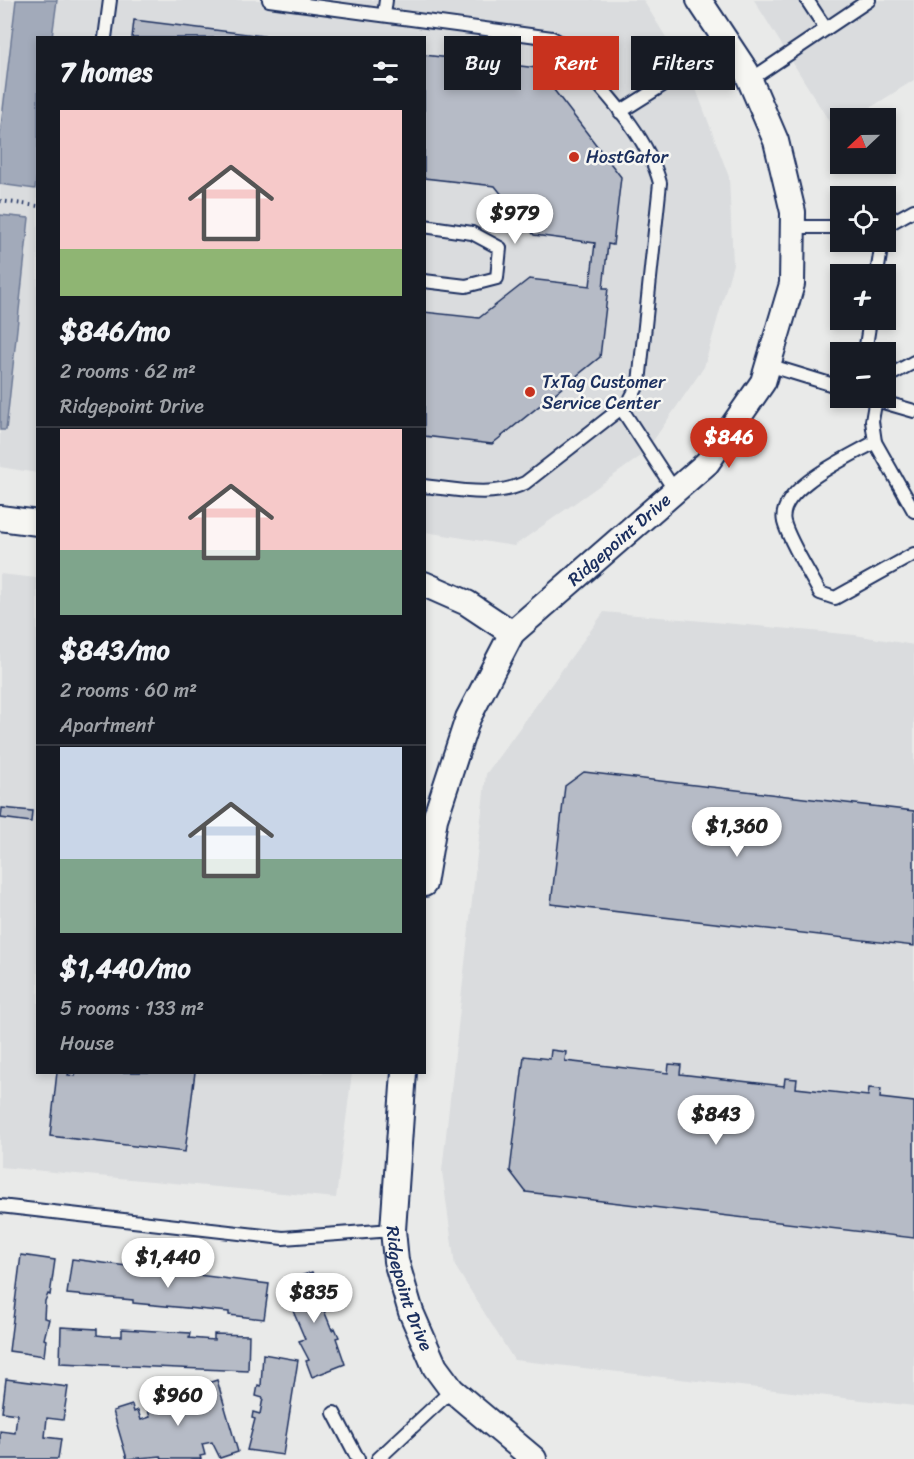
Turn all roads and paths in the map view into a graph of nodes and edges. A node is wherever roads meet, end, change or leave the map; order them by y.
1 (110, 0) edge
2 (269, 0) edge
3 (386, 0) edge
4 (699, 0) edge
5 (807, 0) edge
6 (868, 0) edge
7 (384, 15) junction
8 (826, 29) junction
9 (105, 36) edge
10 (723, 36) edge
11 (735, 55) edge
12 (750, 80) junction
13 (655, 90) edge
14 (620, 112) junction
15 (0, 201) edge
16 (36, 206) edge
17 (914, 210) edge
18 (896, 220) edge
19 (426, 226) edge
20 (830, 227) edge
21 (793, 228) junction
22 (426, 281) edge
23 (914, 362) edge
24 (768, 365) junction
25 (896, 372) edge
26 (830, 384) edge
27 (896, 405) edge
28 (621, 408) junction
29 (873, 408) edge
30 (914, 411) edge
31 (874, 442) junction
32 (426, 486) edge
33 (675, 490) junction
34 (914, 511) edge
35 (0, 518) edge
36 (36, 523) edge
37 (914, 554) edge
38 (426, 585) edge
39 (512, 633) junction
40 (426, 872) edge
41 (404, 1074) edge
42 (0, 1206) edge
43 (393, 1230) junction
44 (452, 1390) junction
45 (334, 1413) dead end
46 (358, 1459) edge
47 (378, 1459) edge
48 (534, 1459) edge

1 - 9 lane
2 - 7 lane
3 - 7 lane
4 - 10 street, Ridgepoint Drive
5 - 8 lane
6 - 8 lane
7 - 14 lane
8 - 12 lane
11 - 12 street, Ridgepoint Drive
12 - 21 street, Ridgepoint Drive
13 - 14 lane
14 - 28 lane
15 - 16 path
17 - 18 lane
19 - 22 lane
20 - 21 lane
21 - 24 street, Ridgepoint Drive
23 - 25 lane
24 - 26 lane
24 - 33 street, Ridgepoint Drive
27 - 30 lane
28 - 32 lane
28 - 33 lane
29 - 31 lane
31 - 34 lane
31 - 37 lane
33 - 39 street, Ridgepoint Drive
35 - 36 street
38 - 39 street
39 - 40 street, Ridgepoint Drive
41 - 43 street, Ridgepoint Drive
42 - 43 lane
43 - 44 street, Ridgepoint Drive
44 - 47 lane
44 - 48 street, Ridgepoint Drive
45 - 46 lane

